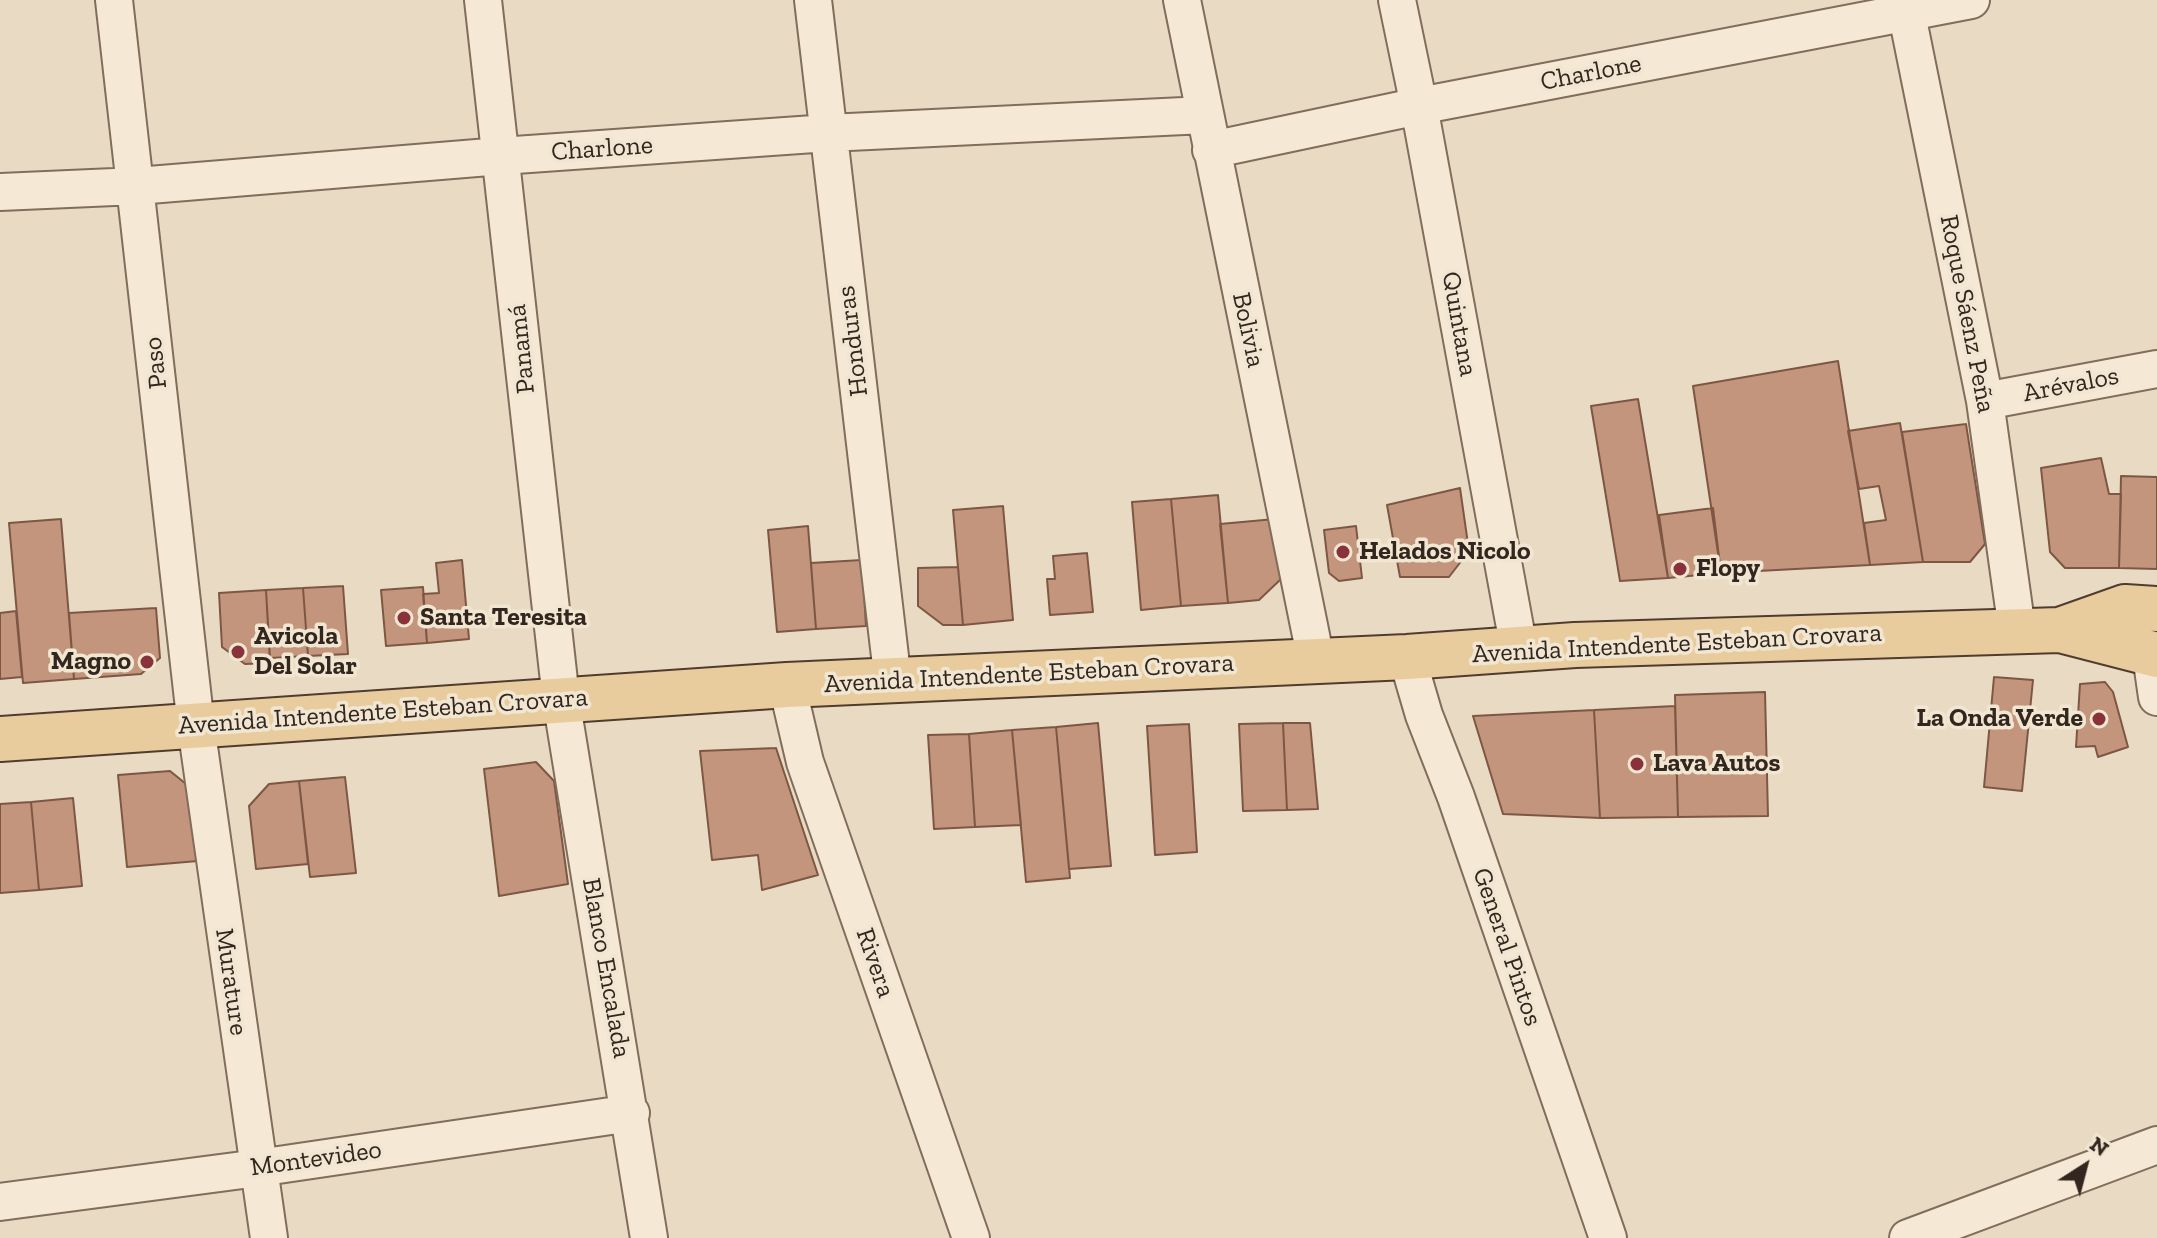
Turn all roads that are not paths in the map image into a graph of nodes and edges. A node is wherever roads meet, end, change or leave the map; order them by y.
1 (114, 0) edge
2 (483, 0) edge
3 (813, 0) edge
4 (1182, 0) edge
5 (1397, 0) edge
6 (1971, 0) edge
7 (1905, 6) edge
8 (1419, 106) junction
9 (1208, 132) junction
10 (828, 133) junction
11 (501, 156) junction
12 (137, 186) junction
13 (0, 192) edge
14 (2157, 369) edge
15 (1985, 401) junction
16 (2157, 609) edge
17 (2017, 630) junction
18 (2060, 630) junction
19 (1519, 649) junction
20 (1407, 657) junction
21 (1316, 660) junction
22 (2155, 669) edge
23 (893, 682) junction
24 (787, 685) junction
25 (561, 699) junction
26 (196, 726) junction
27 (0, 739) edge
28 (631, 1113) junction
29 (2157, 1145) edge
30 (258, 1168) junction
31 (0, 1202) edge
32 (269, 1238) edge
33 (649, 1238) edge
34 (971, 1238) edge
35 (1608, 1238) edge
36 (1908, 1238) edge

1 - 12 street, Paso
2 - 11 street, Panamá
3 - 10 street, Honduras
4 - 9 street, Bolivia
5 - 8 street, Quintana
6 - 7 street, Charlone
7 - 8 street, Charlone
7 - 15 street, Roque Sáenz Peña
8 - 9 street, Charlone
8 - 19 street, Quintana
9 - 10 street, Charlone
9 - 21 street, Bolivia
10 - 11 street, Charlone
10 - 23 street, Honduras
11 - 12 street, Charlone
11 - 25 street, Panamá
12 - 13 street, Charlone
12 - 26 street, Paso
14 - 15 street, Arévalos
15 - 17 street, Roque Sáenz Peña
16 - 18 main road, Avenida Intendente Esteban Crovara
17 - 18 main road, Avenida Intendente Esteban Crovara
17 - 19 main road, Avenida Intendente Esteban Crovara
18 - 22 main road, Avenida Intendente Esteban Crovara
19 - 20 main road, Avenida Intendente Esteban Crovara
20 - 21 main road, Avenida Intendente Esteban Crovara
20 - 35 street, General Pintos
21 - 23 main road, Avenida Intendente Esteban Crovara
23 - 24 main road, Avenida Intendente Esteban Crovara
24 - 25 main road, Avenida Intendente Esteban Crovara
24 - 34 street, Rivera
25 - 26 main road, Avenida Intendente Esteban Crovara
25 - 28 street, Blanco Encalada
26 - 27 main road, Avenida Intendente Esteban Crovara
26 - 30 street, Murature
28 - 30 street, Montevideo
28 - 33 street, Blanco Encalada
29 - 36 street
30 - 31 street, Montevideo
30 - 32 street, Murature

